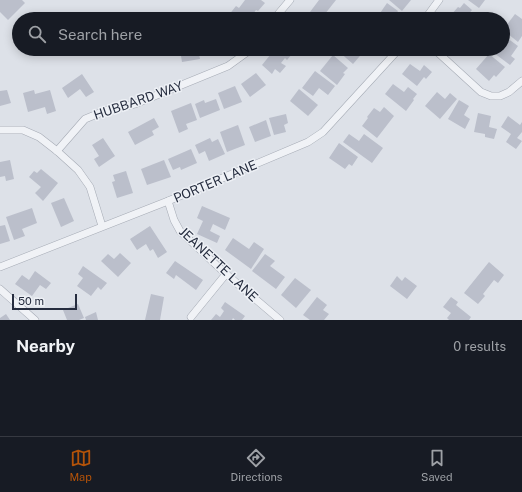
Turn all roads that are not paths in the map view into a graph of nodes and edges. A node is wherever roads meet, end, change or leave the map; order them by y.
1 (290, 0) edge
2 (439, 0) edge
3 (280, 12) edge
4 (430, 12) edge
5 (242, 56) edge
6 (393, 56) edge
7 (442, 56) edge
8 (522, 81) edge
9 (0, 130) edge
10 (57, 151) junction
11 (168, 201) junction
12 (102, 226) junction
13 (0, 267) edge
14 (226, 274) junction
15 (0, 289) edge
16 (191, 317) dead end
17 (34, 320) edge
18 (280, 320) edge

1 - 3 street
2 - 4 street
5 - 10 street, HUBBARD WAY
6 - 11 street, PORTER LANE
7 - 8 street
9 - 10 street
10 - 12 street
11 - 12 street, PORTER LANE
11 - 14 street, JEANETTE LANE
12 - 13 street, PORTER LANE
14 - 16 street
14 - 18 street, JEANETTE LANE
15 - 17 street

